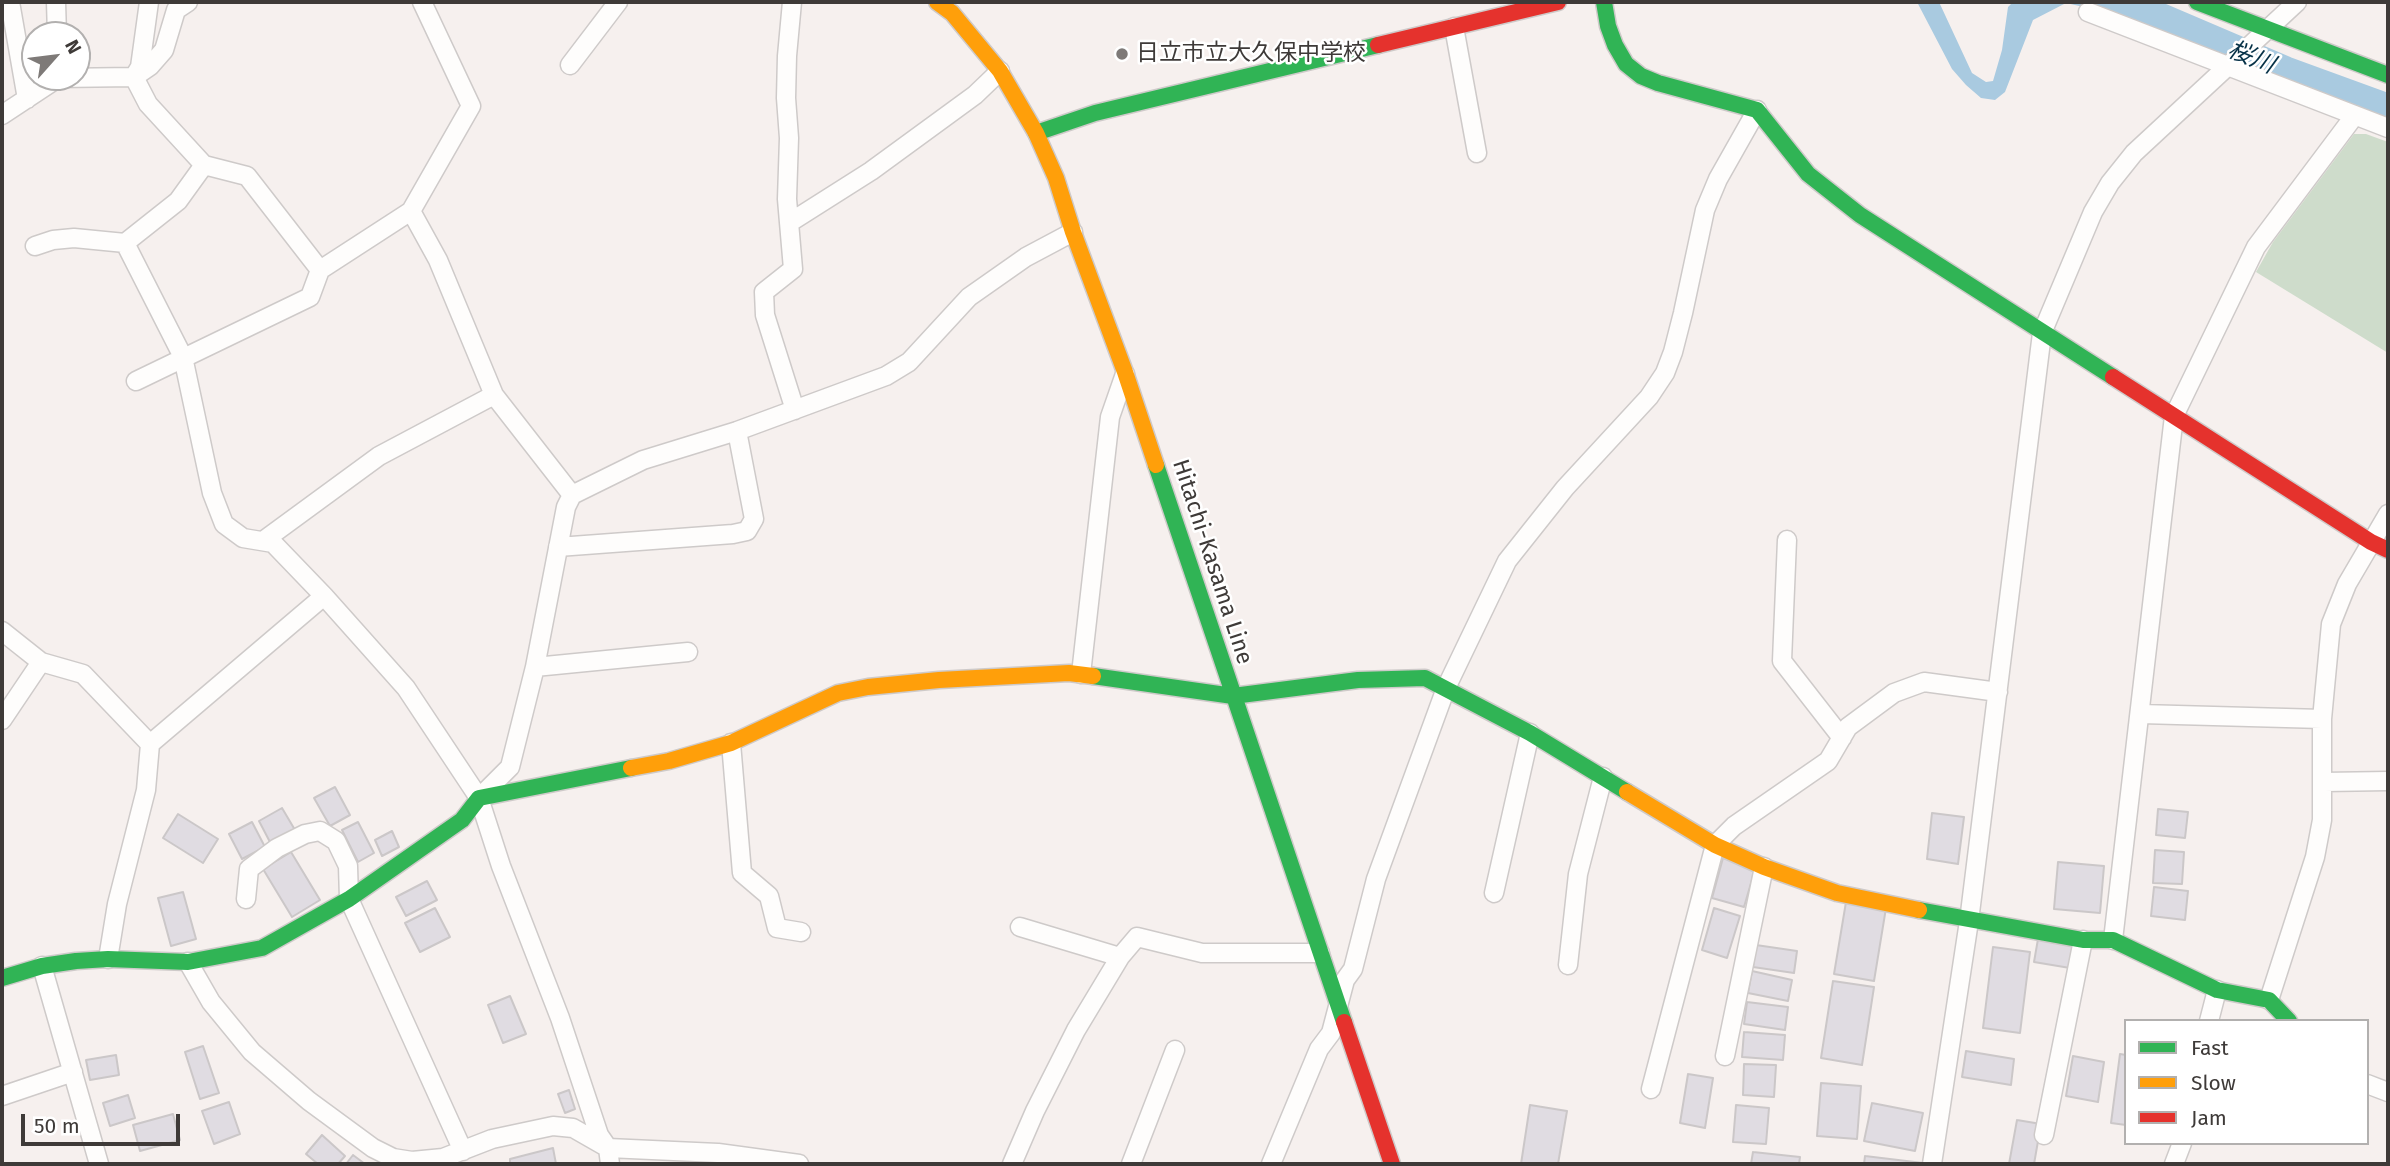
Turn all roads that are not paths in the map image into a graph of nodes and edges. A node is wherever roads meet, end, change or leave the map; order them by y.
1 (10, 2) edge
2 (56, 2) edge
3 (149, 2) edge
4 (188, 2) edge
5 (422, 2) edge
6 (618, 2) edge
7 (792, 2) edge
8 (937, 2) edge
9 (1558, 2) edge
10 (1604, 2) edge
11 (2197, 2) edge
12 (2297, 2) edge
13 (2088, 12) dead end
14 (57, 21) edge
15 (1454, 27) junction
16 (2262, 34) junction
17 (2231, 63) junction
18 (570, 65) dead end
19 (1000, 71) junction
20 (2388, 75) edge
21 (91, 77) edge
22 (134, 77) junction
23 (38, 91) edge
24 (27, 99) junction
25 (1757, 110) junction
26 (2, 115) edge
27 (2354, 115) junction
28 (2388, 128) edge
29 (1036, 133) junction
30 (1477, 153) dead end
31 (204, 165) junction
32 (411, 211) junction
33 (789, 223) junction
34 (1073, 232) junction
35 (125, 243) junction
36 (35, 246) dead end
37 (320, 270) junction
38 (2042, 333) junction
39 (183, 357) junction
40 (1125, 372) junction
41 (135, 381) dead end
42 (494, 395) junction
43 (795, 410) junction
44 (2174, 416) junction
45 (737, 431) junction
46 (572, 495) junction
47 (2388, 514) edge
48 (1787, 540) dead end
49 (263, 541) junction
50 (2371, 542) junction
51 (558, 547) junction
52 (2388, 551) edge
53 (324, 596) junction
54 (2, 631) edge
55 (688, 652) dead end
56 (41, 662) junction
57 (535, 667) junction
58 (1081, 674) junction
59 (1446, 688) junction
60 (1998, 692) junction
61 (1233, 696) junction
62 (2141, 714) junction
63 (2322, 719) junction
64 (2, 720) edge
65 (1530, 733) junction
66 (1842, 738) junction
67 (731, 743) junction
68 (150, 744) junction
69 (1603, 777) junction
70 (2388, 781) edge
71 (2323, 782) junction
72 (479, 798) junction
73 (1714, 845) junction
74 (1764, 867) junction
75 (1494, 893) dead end
76 (246, 899) dead end
77 (349, 899) junction
78 (1969, 921) junction
79 (1020, 927) dead end
80 (801, 932) dead end
81 (2083, 940) junction
82 (2113, 940) junction
83 (1320, 953) junction
84 (1119, 957) junction
85 (108, 959) junction
86 (188, 962) junction
87 (1568, 965) dead end
88 (42, 966) junction
89 (2, 978) edge
90 (2217, 990) junction
91 (2269, 1000) junction
92 (1339, 1008) junction
93 (2210, 1019) edge
94 (2287, 1019) edge
95 (1175, 1050) dead end
96 (1726, 1056) dead end
97 (73, 1072) junction
98 (2369, 1084) edge
99 (1651, 1089) dead end
100 (2388, 1092) edge
101 (2, 1096) edge
102 (450, 1124) junction
103 (2044, 1135) dead end
104 (492, 1139) junction
105 (2181, 1145) edge
106 (463, 1151) junction
107 (609, 1156) edge
108 (426, 1162) edge
109 (99, 1164) edge
110 (799, 1164) edge
111 (1013, 1164) edge
112 (1131, 1164) edge
113 (1271, 1164) edge
114 (1392, 1164) edge
115 (1932, 1164) edge
116 (2174, 1164) edge

1 - 24 street
2 - 14 street
3 - 22 street
4 - 22 street
5 - 32 street
6 - 18 street
7 - 33 street
8 - 19 street, Hitachi-Kasama Line
9 - 15 street
10 - 25 street
11 - 16 street
12 - 16 street
13 - 17 street
15 - 29 street
15 - 30 street
16 - 17 street
16 - 20 street
17 - 27 street
17 - 38 street
19 - 29 street, Hitachi-Kasama Line
19 - 33 street
21 - 22 street
22 - 31 street
23 - 24 street
24 - 26 street
25 - 38 street
25 - 59 street
27 - 28 street
27 - 44 street
29 - 34 street, Hitachi-Kasama Line
31 - 35 street
31 - 37 street
32 - 37 street
32 - 42 street
33 - 43 street
34 - 40 street, Hitachi-Kasama Line
34 - 43 street
35 - 36 street
35 - 39 street
37 - 39 street
38 - 44 street
38 - 60 street
39 - 41 street
39 - 49 street
40 - 58 street
40 - 61 street, Hitachi-Kasama Line
42 - 46 street
42 - 49 street
43 - 45 street
44 - 50 street
44 - 62 street
45 - 46 street
45 - 51 street
46 - 51 street
47 - 50 street
48 - 66 street
49 - 53 street
50 - 52 street
50 - 63 street
51 - 57 street
53 - 68 street
53 - 72 street
54 - 56 street
55 - 57 street
56 - 64 street
56 - 68 street
57 - 72 street
58 - 61 street
58 - 67 street
59 - 61 street
59 - 65 street
59 - 92 street
60 - 66 street
60 - 78 street
61 - 83 street, Hitachi-Kasama Line
62 - 63 street
62 - 82 street
63 - 71 street
65 - 69 street
65 - 75 street
66 - 73 street
67 - 72 street
67 - 80 street
68 - 85 street
69 - 73 street
69 - 87 street
70 - 71 street
71 - 91 street
72 - 77 street
72 - 107 street
73 - 74 street
73 - 99 street
74 - 78 street
74 - 96 street
76 - 77 street
77 - 86 street
77 - 102 street
78 - 81 street
78 - 115 street
79 - 84 street
81 - 82 street
81 - 103 street
82 - 90 street
83 - 84 street
83 - 92 street, Hitachi-Kasama Line
84 - 111 street
85 - 86 street
85 - 88 street
86 - 108 street
88 - 89 street
88 - 97 street
90 - 91 street
90 - 93 street
91 - 94 street
92 - 113 street
92 - 114 street, Hitachi-Kasama Line
95 - 112 street
97 - 101 street
97 - 109 street
98 - 100 street
102 - 104 street
102 - 106 street
104 - 106 street
104 - 107 street
105 - 116 street
106 - 108 street
107 - 110 street

